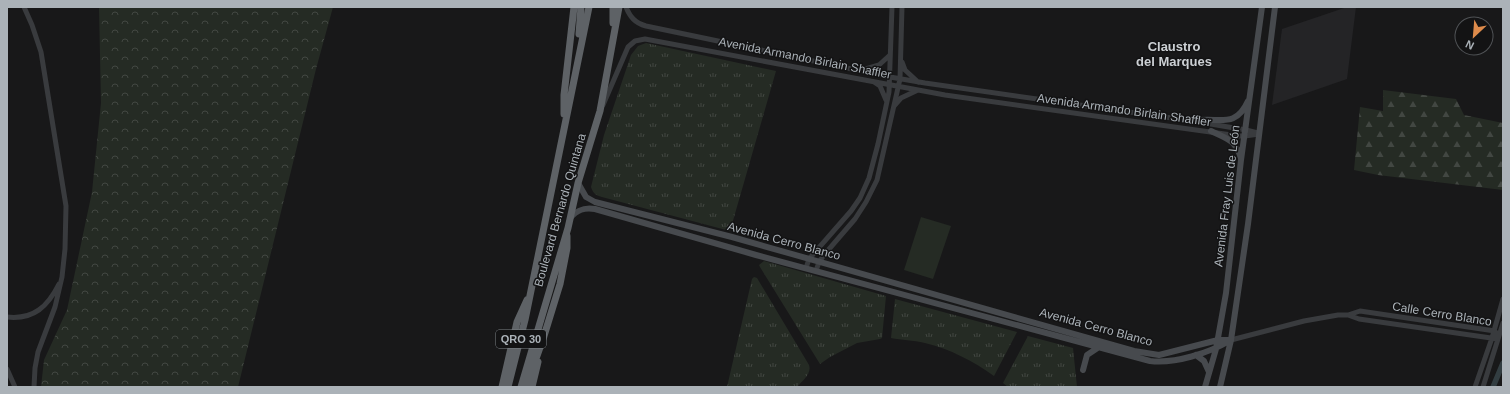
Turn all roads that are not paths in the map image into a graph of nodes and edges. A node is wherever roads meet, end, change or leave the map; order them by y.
1 (24, 7) edge
2 (574, 7) edge
3 (581, 7) edge
4 (589, 7) edge
5 (613, 7) edge
6 (619, 7) edge
7 (626, 7) edge
8 (892, 7) edge
9 (902, 7) edge
10 (1262, 7) edge
11 (1276, 7) edge
12 (613, 37) junction
13 (890, 55) junction
14 (901, 58) junction
15 (579, 60) junction
16 (859, 70) junction
17 (890, 77) junction
18 (900, 79) junction
19 (874, 82) junction
20 (918, 82) junction
21 (889, 85) junction
22 (898, 86) junction
23 (947, 86) junction
24 (918, 90) junction
25 (945, 95) junction
26 (1251, 96) junction
27 (887, 102) junction
28 (893, 107) junction
29 (600, 111) junction
30 (1193, 121) junction
31 (565, 128) junction
32 (1211, 131) junction
33 (1245, 133) junction
34 (1259, 134) junction
35 (1241, 160) junction
36 (578, 183) junction
37 (570, 218) junction
38 (568, 228) junction
39 (808, 259) junction
40 (819, 262) junction
41 (806, 268) junction
42 (816, 271) junction
43 (62, 277) junction
44 (531, 290) junction
45 (1503, 299) edge
46 (1501, 313) edge
47 (1348, 315) junction
48 (7, 317) edge
49 (1503, 322) edge
50 (1494, 331) junction
51 (1495, 338) junction
52 (1218, 340) junction
53 (1231, 340) junction
54 (1099, 347) junction
55 (1216, 349) junction
56 (540, 350) junction
57 (1196, 355) junction
58 (7, 369) edge
59 (1083, 370) dead end
60 (1209, 373) junction
61 (15, 387) edge
62 (34, 387) edge
63 (502, 387) edge
64 (508, 387) edge
65 (521, 387) edge
66 (526, 387) edge
67 (532, 387) edge
68 (1205, 387) edge
69 (1220, 387) edge
70 (1475, 387) edge
71 (1483, 387) edge

1 - 43 street
2 - 31 highway
3 - 15 highway, Boulevard Bernardo Quintana / QRO 30
4 - 15 highway, Boulevard Bernardo Quintana / QRO 30
5 - 12 highway, Boulevard Bernardo Quintana / QRO 30
6 - 12 highway, Boulevard Bernardo Quintana / QRO 30
7 - 16 street, Avenida Armando Birlain Shaffler
8 - 13 street
9 - 14 street
10 - 26 main road, Avenida Fray Luis de León
11 - 34 main road, Avenida Fray Luis de León
12 - 29 highway, Boulevard Bernardo Quintana / QRO 30
13 - 16 street
13 - 17 street
14 - 18 street
14 - 20 street
15 - 31 highway, Boulevard Bernardo Quintana / QRO 30
16 - 17 street, Avenida Armando Birlain Shaffler
17 - 18 street, Avenida Armando Birlain Shaffler
17 - 21 street
18 - 20 street, Avenida Armando Birlain Shaffler
18 - 22 street
19 - 21 street, Avenida Armando Birlain Shaffler
19 - 27 street
19 - 29 street, Avenida Armando Birlain Shaffler
20 - 23 street, Avenida Armando Birlain Shaffler
21 - 22 street, Avenida Armando Birlain Shaffler
21 - 27 street
22 - 24 street, Avenida Armando Birlain Shaffler
22 - 28 street
23 - 25 street
23 - 30 street, Avenida Armando Birlain Shaffler
24 - 25 street, Avenida Armando Birlain Shaffler
24 - 28 street
25 - 32 street, Avenida Armando Birlain Shaffler
26 - 30 main road
26 - 33 main road, Avenida Fray Luis de León
27 - 39 street
28 - 40 street
29 - 36 highway, Boulevard Bernardo Quintana / QRO 30
30 - 33 street, Avenida Armando Birlain Shaffler
31 - 44 highway, Boulevard Bernardo Quintana / QRO 30
32 - 33 street, Avenida Armando Birlain Shaffler
32 - 35 main road
33 - 34 street, Avenida Armando Birlain Shaffler
33 - 35 main road, Avenida Fray Luis de León
34 - 53 main road, Avenida Fray Luis de León
35 - 52 main road, Avenida Fray Luis de León
36 - 37 highway, Boulevard Bernardo Quintana / QRO 30
36 - 39 main road, Avenida Cerro Blanco
37 - 38 highway, Boulevard Bernardo Quintana / QRO 30
37 - 41 main road, Avenida Cerro Blanco
38 - 56 highway
38 - 65 highway, Boulevard Bernardo Quintana / QRO 30
39 - 40 main road, Avenida Cerro Blanco
39 - 41 street
40 - 42 street
40 - 52 main road, Avenida Cerro Blanco
41 - 42 main road, Avenida Cerro Blanco
42 - 54 main road, Avenida Cerro Blanco
43 - 48 street
43 - 62 street
44 - 63 highway
44 - 64 highway, Boulevard Bernardo Quintana / QRO 30
45 - 46 street
46 - 50 street
47 - 50 street, Calle Cerro Blanco
47 - 51 street, Calle Cerro Blanco
47 - 53 street, Calle Cerro Blanco
49 - 51 street
50 - 51 street, Calle Cerro Blanco
51 - 70 street
51 - 71 street
52 - 53 main road, Avenida Cerro Blanco
52 - 55 main road, Avenida Fray Luis de León
53 - 55 main road, Avenida Cerro Blanco
53 - 69 main road, Avenida Fray Luis de León
54 - 57 main road, Avenida Cerro Blanco
54 - 59 main road
55 - 57 main road, Avenida Cerro Blanco
55 - 60 main road, Avenida Fray Luis de León
56 - 66 highway
56 - 67 highway
57 - 60 main road
58 - 61 street
60 - 68 main road, Avenida Fray Luis de León

